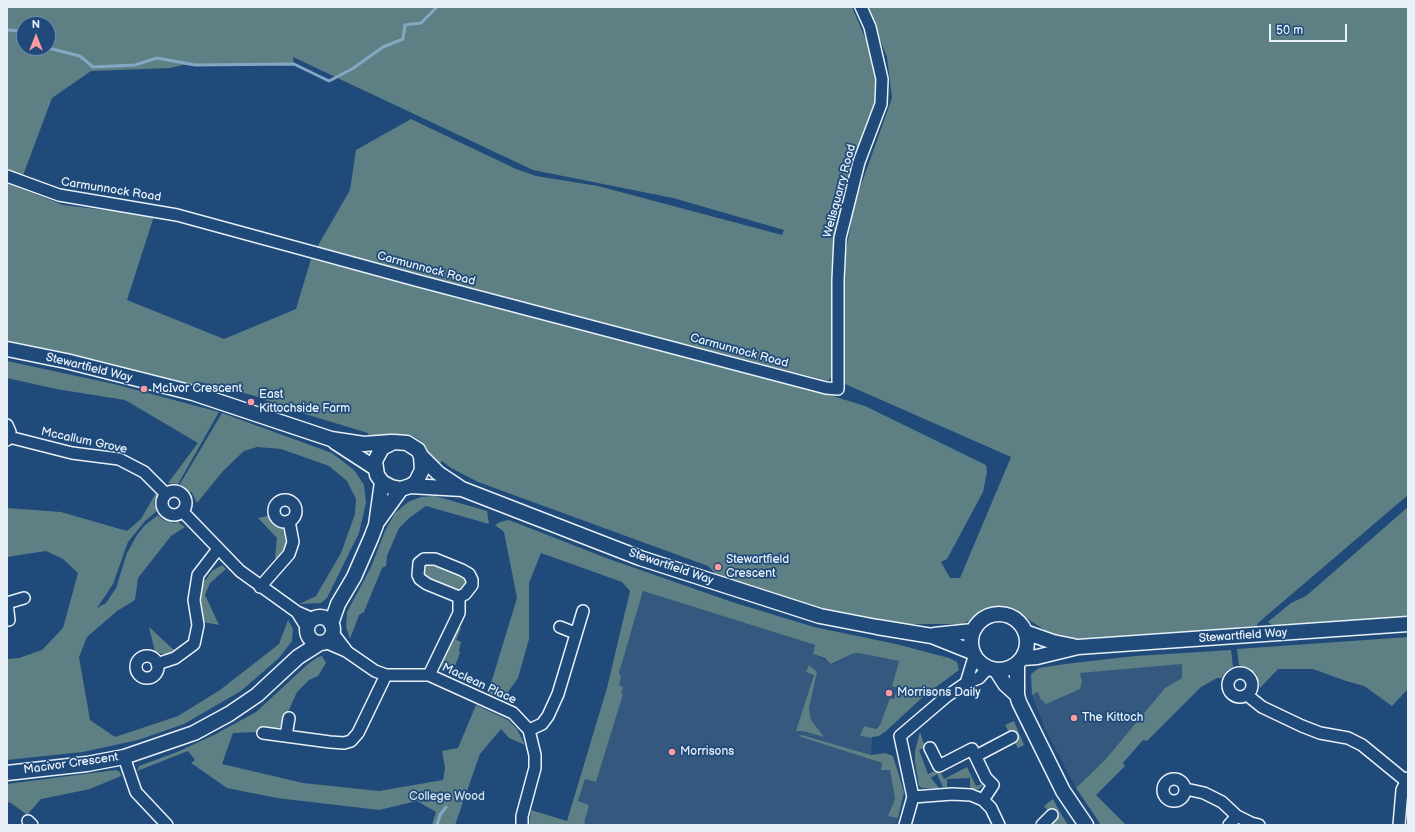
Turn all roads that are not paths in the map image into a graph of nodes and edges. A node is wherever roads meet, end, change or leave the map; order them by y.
1 (860, 7) edge
2 (7, 176) edge
3 (7, 349) edge
4 (838, 389) joint
5 (7, 425) edge
6 (8, 439) edge
7 (331, 439) junction
8 (394, 442) junction
9 (421, 456) junction
10 (375, 468) junction
11 (382, 482) junction
12 (406, 488) junction
13 (462, 489) junction
14 (166, 494) junction
15 (182, 512) junction
16 (289, 521) dead end
17 (376, 525) junction
18 (218, 549) junction
19 (260, 587) junction
20 (460, 597) junction
21 (24, 598) dead end
22 (7, 603) edge
23 (583, 611) dead end
24 (9, 620) dead end
25 (1408, 624) edge
26 (560, 627) dead end
27 (320, 630) junction
28 (973, 631) junction
29 (1025, 632) junction
30 (575, 633) junction
31 (932, 636) junction
32 (1078, 647) junction
33 (973, 654) junction
34 (1020, 661) junction
35 (157, 664) dead end
36 (992, 669) junction
37 (386, 675) junction
38 (429, 675) junction
39 (966, 683) junction
40 (1247, 695) dead end
41 (1017, 696) junction
42 (289, 718) dead end
43 (530, 730) junction
44 (263, 733) dead end
45 (286, 736) junction
46 (1012, 737) dead end
47 (930, 748) dead end
48 (976, 756) junction
49 (124, 757) junction
50 (7, 773) edge
51 (1407, 780) edge
52 (1186, 789) dead end
53 (912, 797) junction
54 (983, 800) junction
55 (1052, 814) dead end
56 (1233, 821) edge
57 (167, 825) edge
58 (522, 825) edge
59 (905, 825) edge
60 (999, 825) edge
61 (1042, 825) edge
62 (1086, 825) edge
63 (1259, 825) edge
64 (1398, 825) edge

1 - 4 street, Wellsquarry Road
2 - 4 street, Carmunnock Road
3 - 7 street, Stewartfield Way
5 - 6 street, Mccallum Grove
6 - 14 street, Mccallum Grove
7 - 8 street, Stewartfield Way
7 - 10 street, Stewartfield Way
8 - 9 street
8 - 10 street
9 - 12 street
9 - 13 street, Stewartfield Way
10 - 11 street
11 - 12 street
11 - 17 street, Macivor Crescent
12 - 13 street, Stewartfield Way
12 - 17 street, Macivor Crescent
13 - 31 street, Stewartfield Way
14 - 15 street
14 - 15 street
15 - 18 street
16 - 19 street
17 - 27 street, Macivor Crescent
18 - 19 street
18 - 35 street
19 - 27 street
20 - 20 street
20 - 38 street
21 - 22 street
22 - 24 street
23 - 30 street
25 - 32 street, Stewartfield Way
26 - 30 street
27 - 37 street, Maclean Place
27 - 49 street, Macivor Crescent
28 - 29 street
28 - 31 street, Stewartfield Way
28 - 33 street
29 - 32 street, Stewartfield Way
29 - 34 street
30 - 43 street
31 - 33 street, Stewartfield Way
32 - 34 street, Stewartfield Way
33 - 36 street
33 - 39 street
34 - 36 street
34 - 41 street
36 - 39 street
36 - 41 street
37 - 38 street, Maclean Place
37 - 45 street
38 - 43 street, Maclean Place
39 - 53 street
40 - 51 street
41 - 62 street
42 - 45 street
43 - 58 street
44 - 45 street
46 - 48 street
47 - 48 street
48 - 54 street
49 - 50 street, Macivor Crescent
49 - 57 street
51 - 64 street
52 - 56 street
53 - 54 street
53 - 59 street
54 - 60 street
55 - 61 street
56 - 63 street

